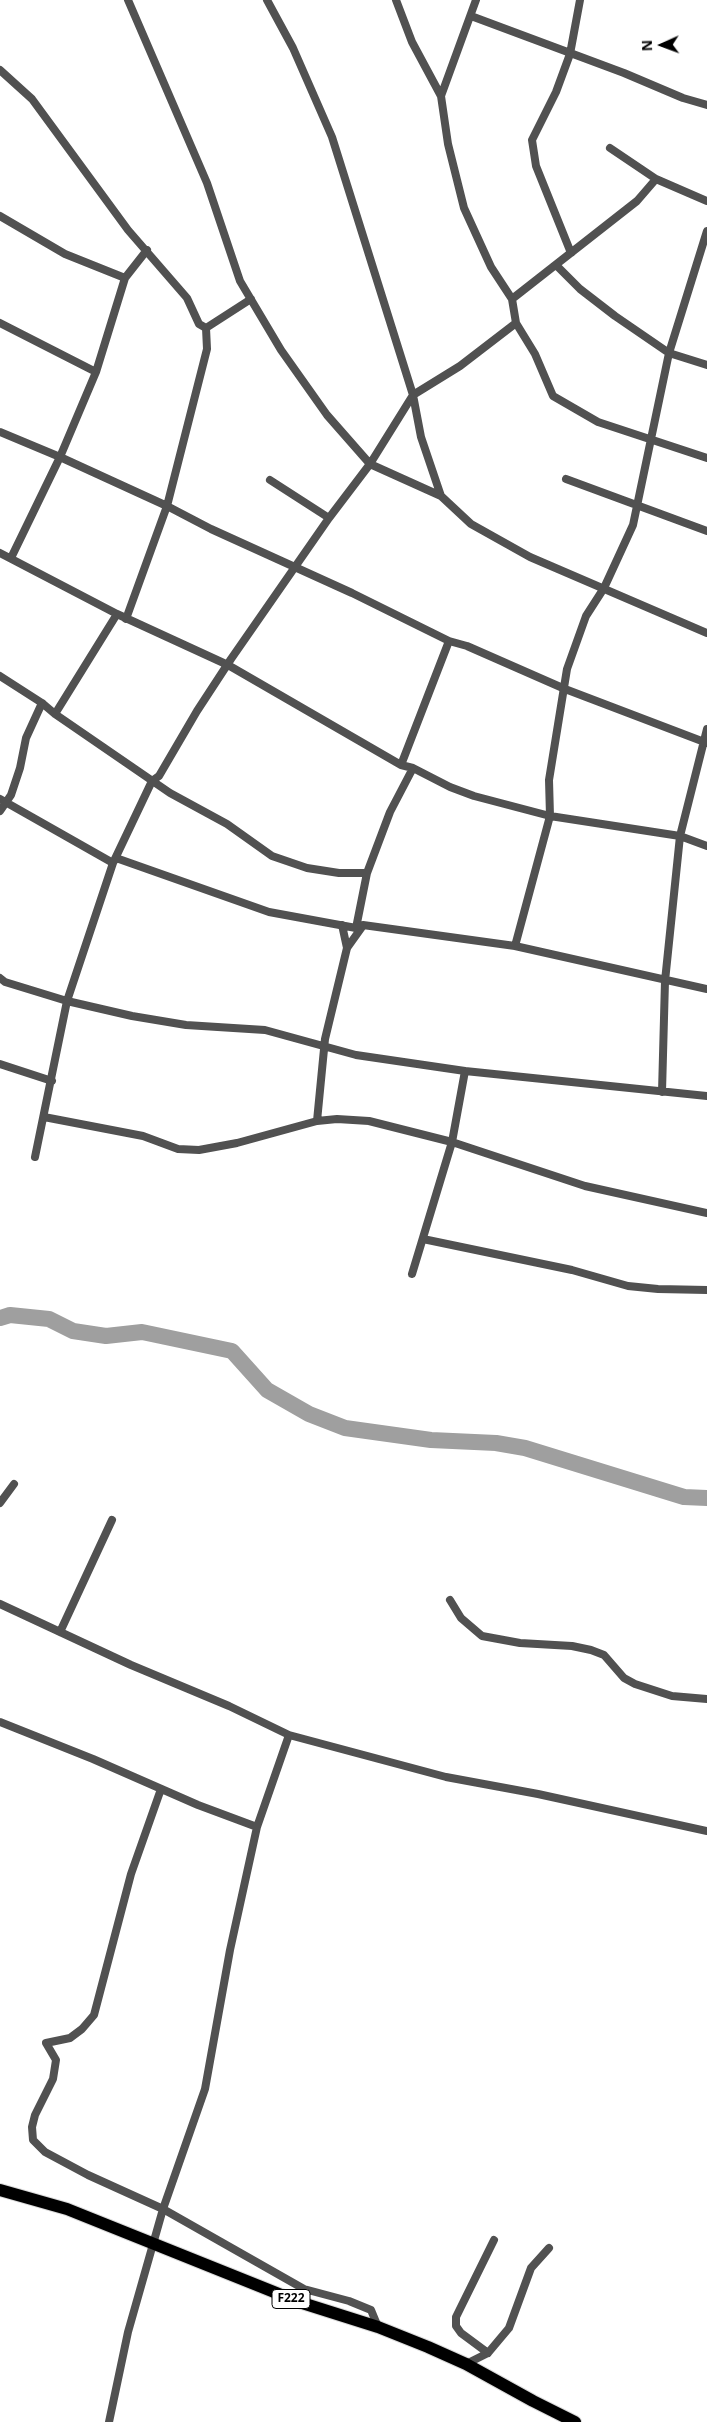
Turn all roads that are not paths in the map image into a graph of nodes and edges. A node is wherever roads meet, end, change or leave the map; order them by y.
1 (128, 0) edge
2 (267, 0) edge
3 (396, 0) edge
4 (476, 0) edge
5 (580, 0) edge
6 (471, 16) junction
7 (570, 54) junction
8 (0, 70) edge
9 (441, 96) junction
10 (707, 105) edge
11 (610, 148) dead end
12 (656, 179) junction
13 (707, 201) edge
14 (0, 216) edge
15 (707, 230) edge
16 (706, 241) edge
17 (147, 250) junction
18 (571, 253) junction
19 (556, 265) junction
20 (125, 278) junction
21 (512, 299) junction
22 (251, 300) junction
23 (0, 323) edge
24 (516, 323) junction
25 (206, 328) junction
26 (669, 353) junction
27 (707, 365) edge
28 (96, 372) junction
29 (413, 395) junction
30 (0, 432) edge
31 (650, 439) junction
32 (60, 457) junction
33 (707, 458) edge
34 (370, 464) junction
35 (566, 479) dead end
36 (270, 480) dead end
37 (441, 496) junction
38 (635, 505) junction
39 (167, 506) junction
40 (329, 518) junction
41 (707, 531) edge
42 (0, 553) edge
43 (11, 558) junction
44 (296, 567) junction
45 (604, 588) junction
46 (116, 614) junction
47 (126, 619) junction
48 (707, 633) edge
49 (449, 641) junction
50 (228, 665) junction
51 (0, 676) edge
52 (565, 689) junction
53 (42, 703) junction
54 (55, 714) junction
55 (707, 730) edge
56 (705, 743) edge
57 (401, 765) junction
58 (413, 768) junction
59 (152, 781) junction
60 (3, 800) edge
61 (0, 810) edge
62 (550, 816) junction
63 (680, 836) junction
64 (707, 846) edge
65 (114, 861) junction
66 (367, 873) junction
67 (342, 925) junction
68 (360, 926) junction
69 (515, 946) junction
70 (347, 948) junction
71 (0, 978) edge
72 (665, 981) junction
73 (707, 989) edge
74 (67, 1001) junction
75 (324, 1046) junction
76 (0, 1064) edge
77 (465, 1071) junction
78 (52, 1081) junction
79 (662, 1092) junction
80 (707, 1096) edge
81 (44, 1117) junction
82 (317, 1121) junction
83 (452, 1142) junction
84 (35, 1157) dead end
85 (707, 1213) edge
86 (423, 1239) junction
87 (412, 1274) dead end
88 (707, 1290) edge
89 (14, 1484) dead end
90 (0, 1503) edge
91 (112, 1520) dead end
92 (450, 1600) dead end
93 (0, 1604) edge
94 (60, 1632) junction
95 (707, 1699) edge
96 (0, 1722) edge
97 (288, 1735) junction
98 (161, 1789) junction
99 (256, 1827) junction
100 (707, 1831) edge
101 (0, 2190) edge
102 (162, 2210) junction
103 (494, 2240) dead end
104 (154, 2244) junction
105 (549, 2248) dead end
106 (304, 2289) junction
107 (299, 2302) junction
108 (378, 2327) junction
109 (488, 2353) junction
110 (466, 2364) junction
111 (109, 2422) edge
112 (575, 2422) edge

1 - 22 street
2 - 29 street
3 - 9 street
4 - 6 street
5 - 7 street
6 - 7 street
6 - 9 street
7 - 10 street
7 - 18 street
8 - 17 street
9 - 21 street
11 - 12 street
12 - 13 street
12 - 18 street
14 - 20 street
15 - 16 street
16 - 26 street
17 - 20 street
17 - 25 street
18 - 19 street
19 - 21 street
19 - 26 street
20 - 28 street
21 - 24 street
22 - 25 street
22 - 34 street
23 - 28 street
24 - 29 street
24 - 31 street
25 - 39 street
26 - 27 street
26 - 31 street
28 - 32 street
29 - 34 street
29 - 37 street
30 - 32 street
31 - 33 street
31 - 38 street
32 - 39 street
32 - 43 street
34 - 37 street
34 - 40 street
35 - 38 street
36 - 40 street
37 - 45 street
38 - 41 street
38 - 45 street
39 - 44 street
39 - 47 street
40 - 44 street
42 - 43 street
43 - 46 street
44 - 49 street
44 - 50 street
45 - 48 street
45 - 52 street
46 - 47 street
46 - 54 street
47 - 50 street
49 - 52 street
49 - 57 street
50 - 57 street
50 - 59 street
51 - 53 street
52 - 56 street
52 - 62 street
53 - 54 street
53 - 60 street
54 - 59 street
55 - 56 street
56 - 63 street
57 - 58 street
58 - 62 street
58 - 66 street
59 - 65 street
59 - 66 street
60 - 61 street
60 - 65 street
62 - 63 street
62 - 69 street
63 - 64 street
63 - 72 street
65 - 67 street
65 - 74 street
66 - 68 street
67 - 68 street
67 - 70 street
68 - 69 street
68 - 70 street
69 - 72 street
70 - 75 street
71 - 74 street
72 - 73 street
72 - 79 street
74 - 75 street
74 - 78 street
75 - 77 street
75 - 82 street
76 - 78 street
77 - 79 street
77 - 83 street
78 - 81 street
79 - 80 street
81 - 82 street
81 - 84 street
82 - 83 street
83 - 85 street
83 - 86 street
86 - 87 street
86 - 88 street
89 - 90 street
91 - 94 street
92 - 95 street
93 - 94 street
94 - 97 street
96 - 98 street
97 - 99 street
97 - 100 street
98 - 99 street
98 - 102 street
99 - 102 street
101 - 104 main road, F222
102 - 104 street
102 - 106 street
103 - 109 street
104 - 107 main road, F222
104 - 111 street
105 - 109 street
106 - 107 street
106 - 108 street
107 - 108 main road, F222
108 - 110 main road, F222
109 - 110 street
110 - 112 main road, F222

